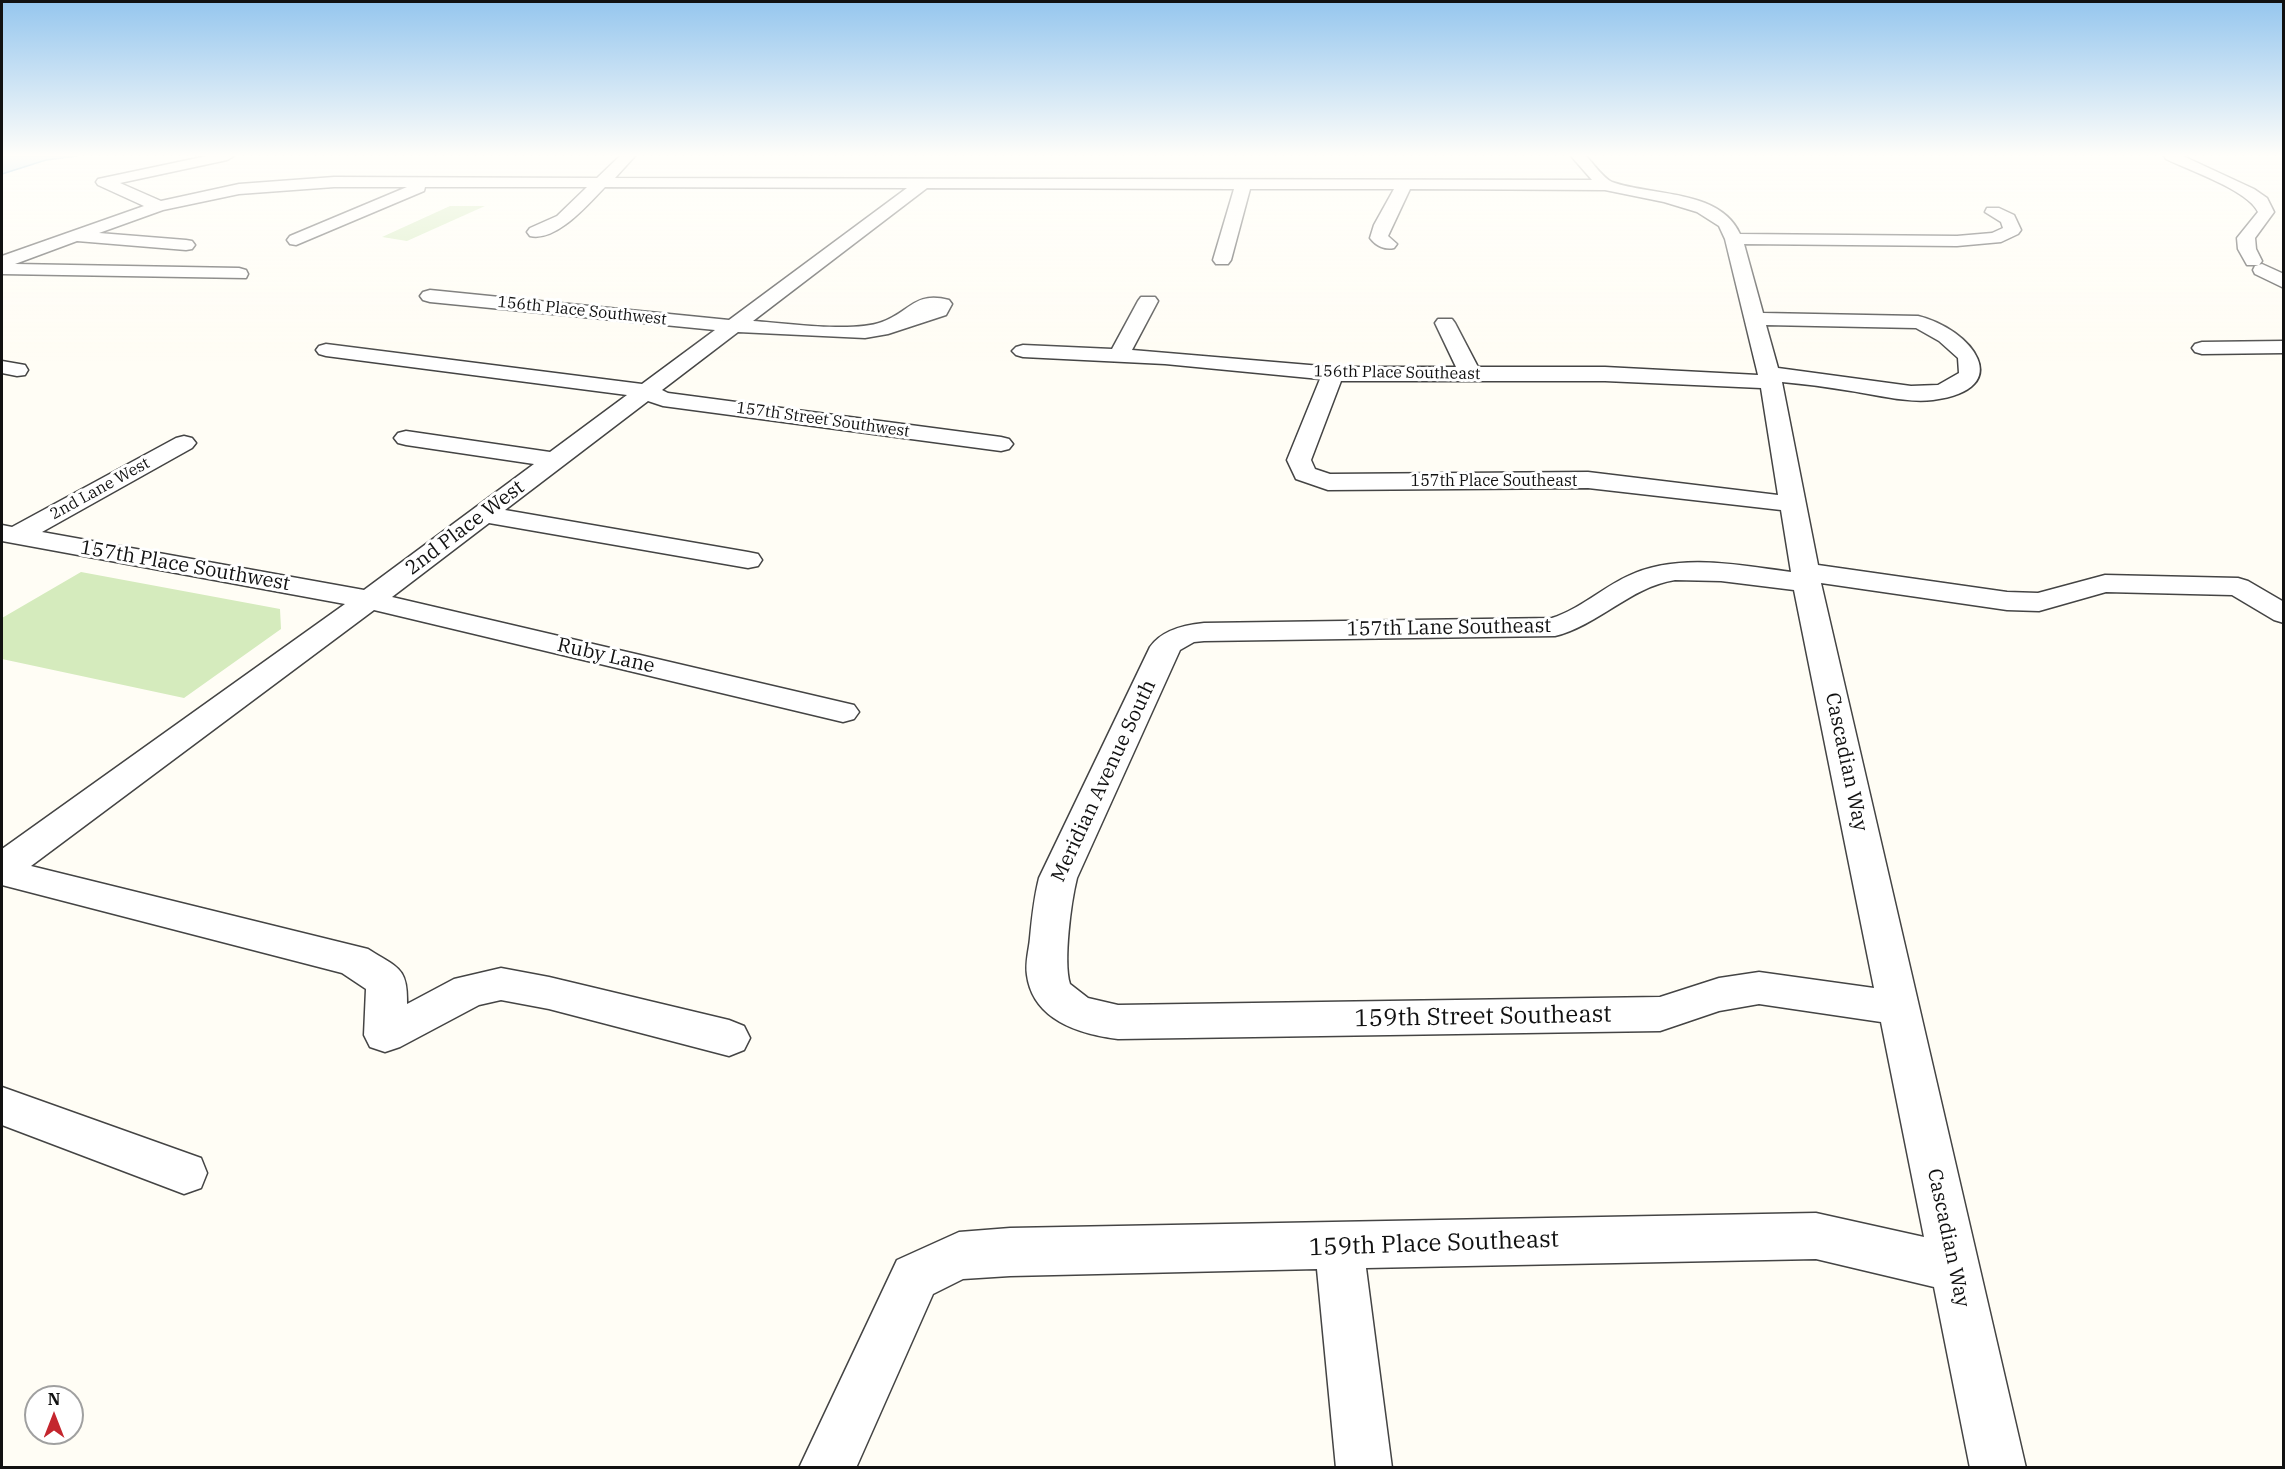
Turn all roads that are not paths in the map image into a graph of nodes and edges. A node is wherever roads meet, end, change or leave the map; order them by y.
1 (106, 225) edge
2 (333, 225) edge
3 (552, 225) edge
4 (869, 225) edge
5 (1232, 225) edge
6 (1383, 225) edge
7 (1726, 225) edge
8 (2010, 225) edge
9 (2256, 225) edge
10 (536, 232) dead end
11 (73, 236) junction
12 (1734, 239) junction
13 (297, 240) dead end
14 (1388, 244) dead end
15 (186, 245) dead end
16 (1222, 260) dead end
17 (2, 262) edge
18 (2, 269) edge
19 (239, 274) dead end
20 (2283, 282) edge
21 (430, 296) dead end
22 (1148, 301) dead end
23 (1445, 323) dead end
24 (1756, 323) junction
25 (896, 324) dead end
26 (734, 327) junction
27 (2283, 347) edge
28 (2202, 348) dead end
29 (326, 350) dead end
30 (1023, 351) dead end
31 (1119, 355) junction
32 (1883, 369) dead end
33 (1768, 372) junction
34 (1334, 374) junction
35 (1470, 374) junction
36 (646, 391) junction
37 (406, 438) dead end
38 (184, 443) dead end
39 (1001, 444) dead end
40 (555, 460) junction
41 (1792, 504) junction
42 (484, 513) junction
43 (9, 534) edge
44 (748, 560) dead end
45 (1806, 578) junction
46 (369, 600) junction
47 (2283, 614) edge
48 (1184, 635) joint
49 (843, 712) dead end
50 (2, 870) edge
51 (1065, 1006) joint
52 (1899, 1008) junction
53 (729, 1038) dead end
54 (2, 1106) edge
55 (184, 1173) dead end
56 (1339, 1247) junction
57 (1955, 1268) junction
58 (827, 1467) edge
59 (1364, 1467) edge
60 (1998, 1467) edge

1 - 11 street, Cascadian Way
2 - 13 street
3 - 10 street
4 - 26 street, 2nd Place West
5 - 16 street
6 - 14 street
7 - 12 street, Cascadian Way
8 - 12 street
9 - 20 street
11 - 15 street
11 - 17 street, Cascadian Way
12 - 24 street, Cascadian Way
18 - 19 street
21 - 26 street, 156th Place Southwest
22 - 31 street
23 - 35 street
24 - 33 street, Cascadian Way
24 - 33 street
25 - 26 street, 156th Place Southwest
26 - 36 street, 2nd Place West
27 - 28 street
29 - 36 street, 157th Street Southwest
30 - 31 street, 156th Place Southeast
31 - 34 street, 156th Place Southeast
32 - 33 street
33 - 35 street, 156th Place Southeast
33 - 41 street, Cascadian Way
34 - 35 street, 156th Place Southeast
34 - 41 street, 157th Place Southeast
36 - 39 street, 157th Street Southwest
36 - 40 street, 2nd Place West
37 - 40 street
38 - 43 street, 2nd Lane West
40 - 42 street, 2nd Place West
41 - 45 street, Cascadian Way
42 - 44 street
42 - 46 street, 2nd Place West
43 - 46 street, 157th Place Southwest
45 - 47 street, 157th Lane Southeast
45 - 48 street, 157th Lane Southeast
45 - 52 street, Cascadian Way
46 - 49 street, Ruby Lane
46 - 50 street, 2nd Place West
48 - 51 street, Meridian Avenue South
50 - 53 street
51 - 52 street, 159th Street Southeast
52 - 57 street, Cascadian Way
54 - 55 street
56 - 57 street, 159th Place Southeast
56 - 58 street, 159th Place Southeast
56 - 59 street
57 - 60 street, Cascadian Way

